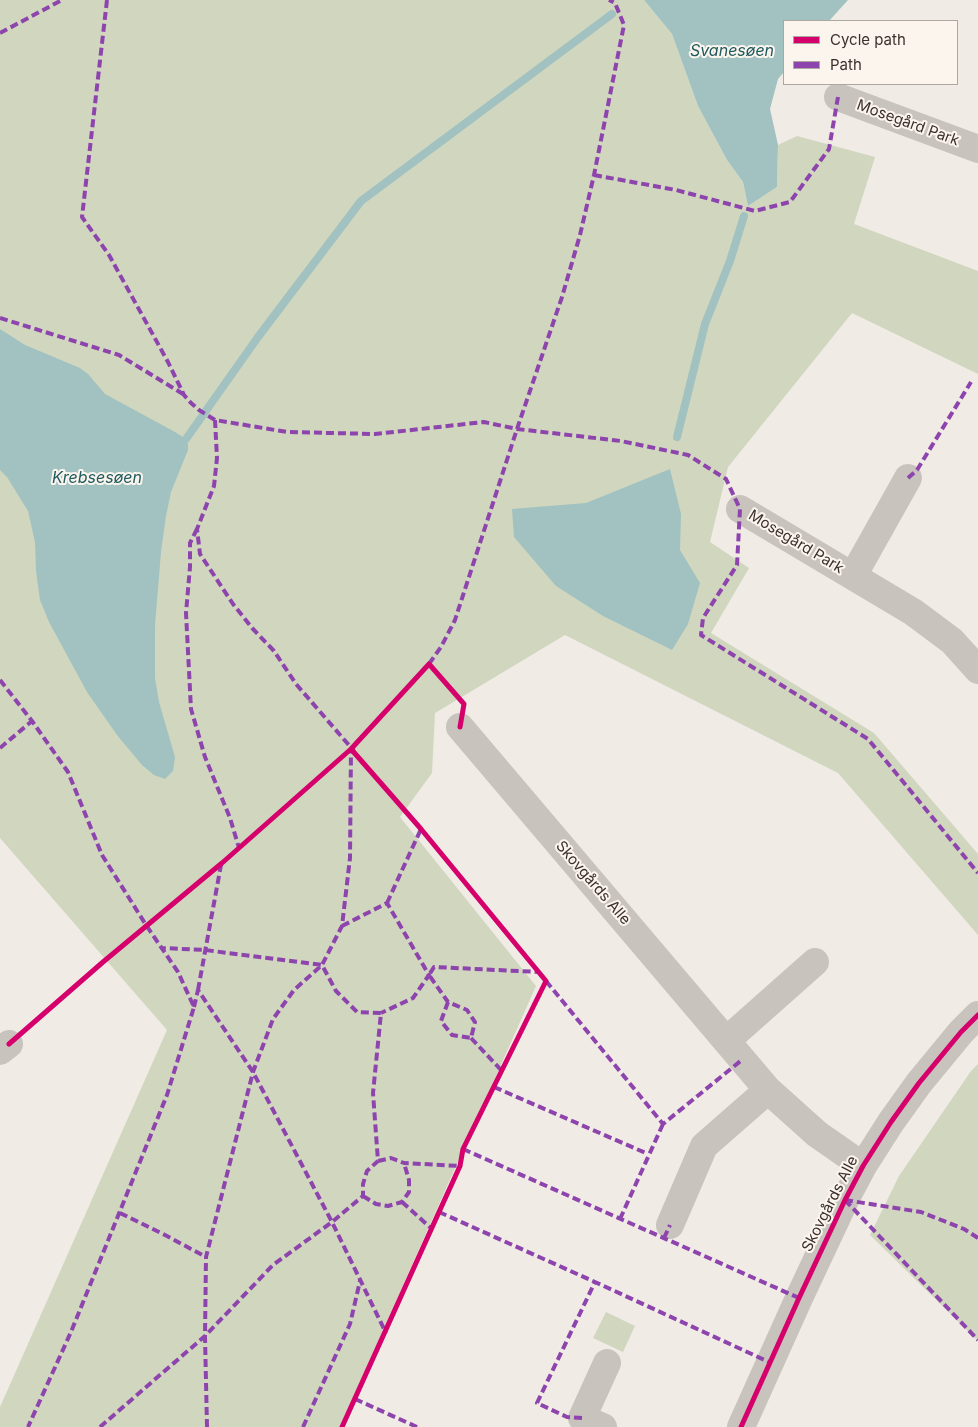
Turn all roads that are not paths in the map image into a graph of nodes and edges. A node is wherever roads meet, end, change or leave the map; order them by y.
1 (838, 97) dead end
2 (978, 149) edge
3 (908, 478) dead end
4 (740, 508) dead end
5 (853, 576) junction
6 (978, 670) edge
7 (460, 727) dead end
8 (815, 962) dead end
9 (978, 1015) edge
10 (727, 1040) junction
11 (768, 1090) junction
12 (863, 1166) junction
13 (670, 1224) dead end
14 (607, 1362) dead end
15 (603, 1427) edge
16 (741, 1427) edge

1 - 2 street, Mosegård Park
3 - 5 street, Mosegård Park
4 - 5 street, Mosegård Park
5 - 6 street, Mosegård Park
7 - 10 street, Skovgårds Alle
8 - 10 street
9 - 12 street, Skovgårds Alle
10 - 11 street, Skovgårds Alle
11 - 12 street, Skovgårds Alle
11 - 13 street
12 - 16 street, Skovgårds Alle
14 - 15 street

